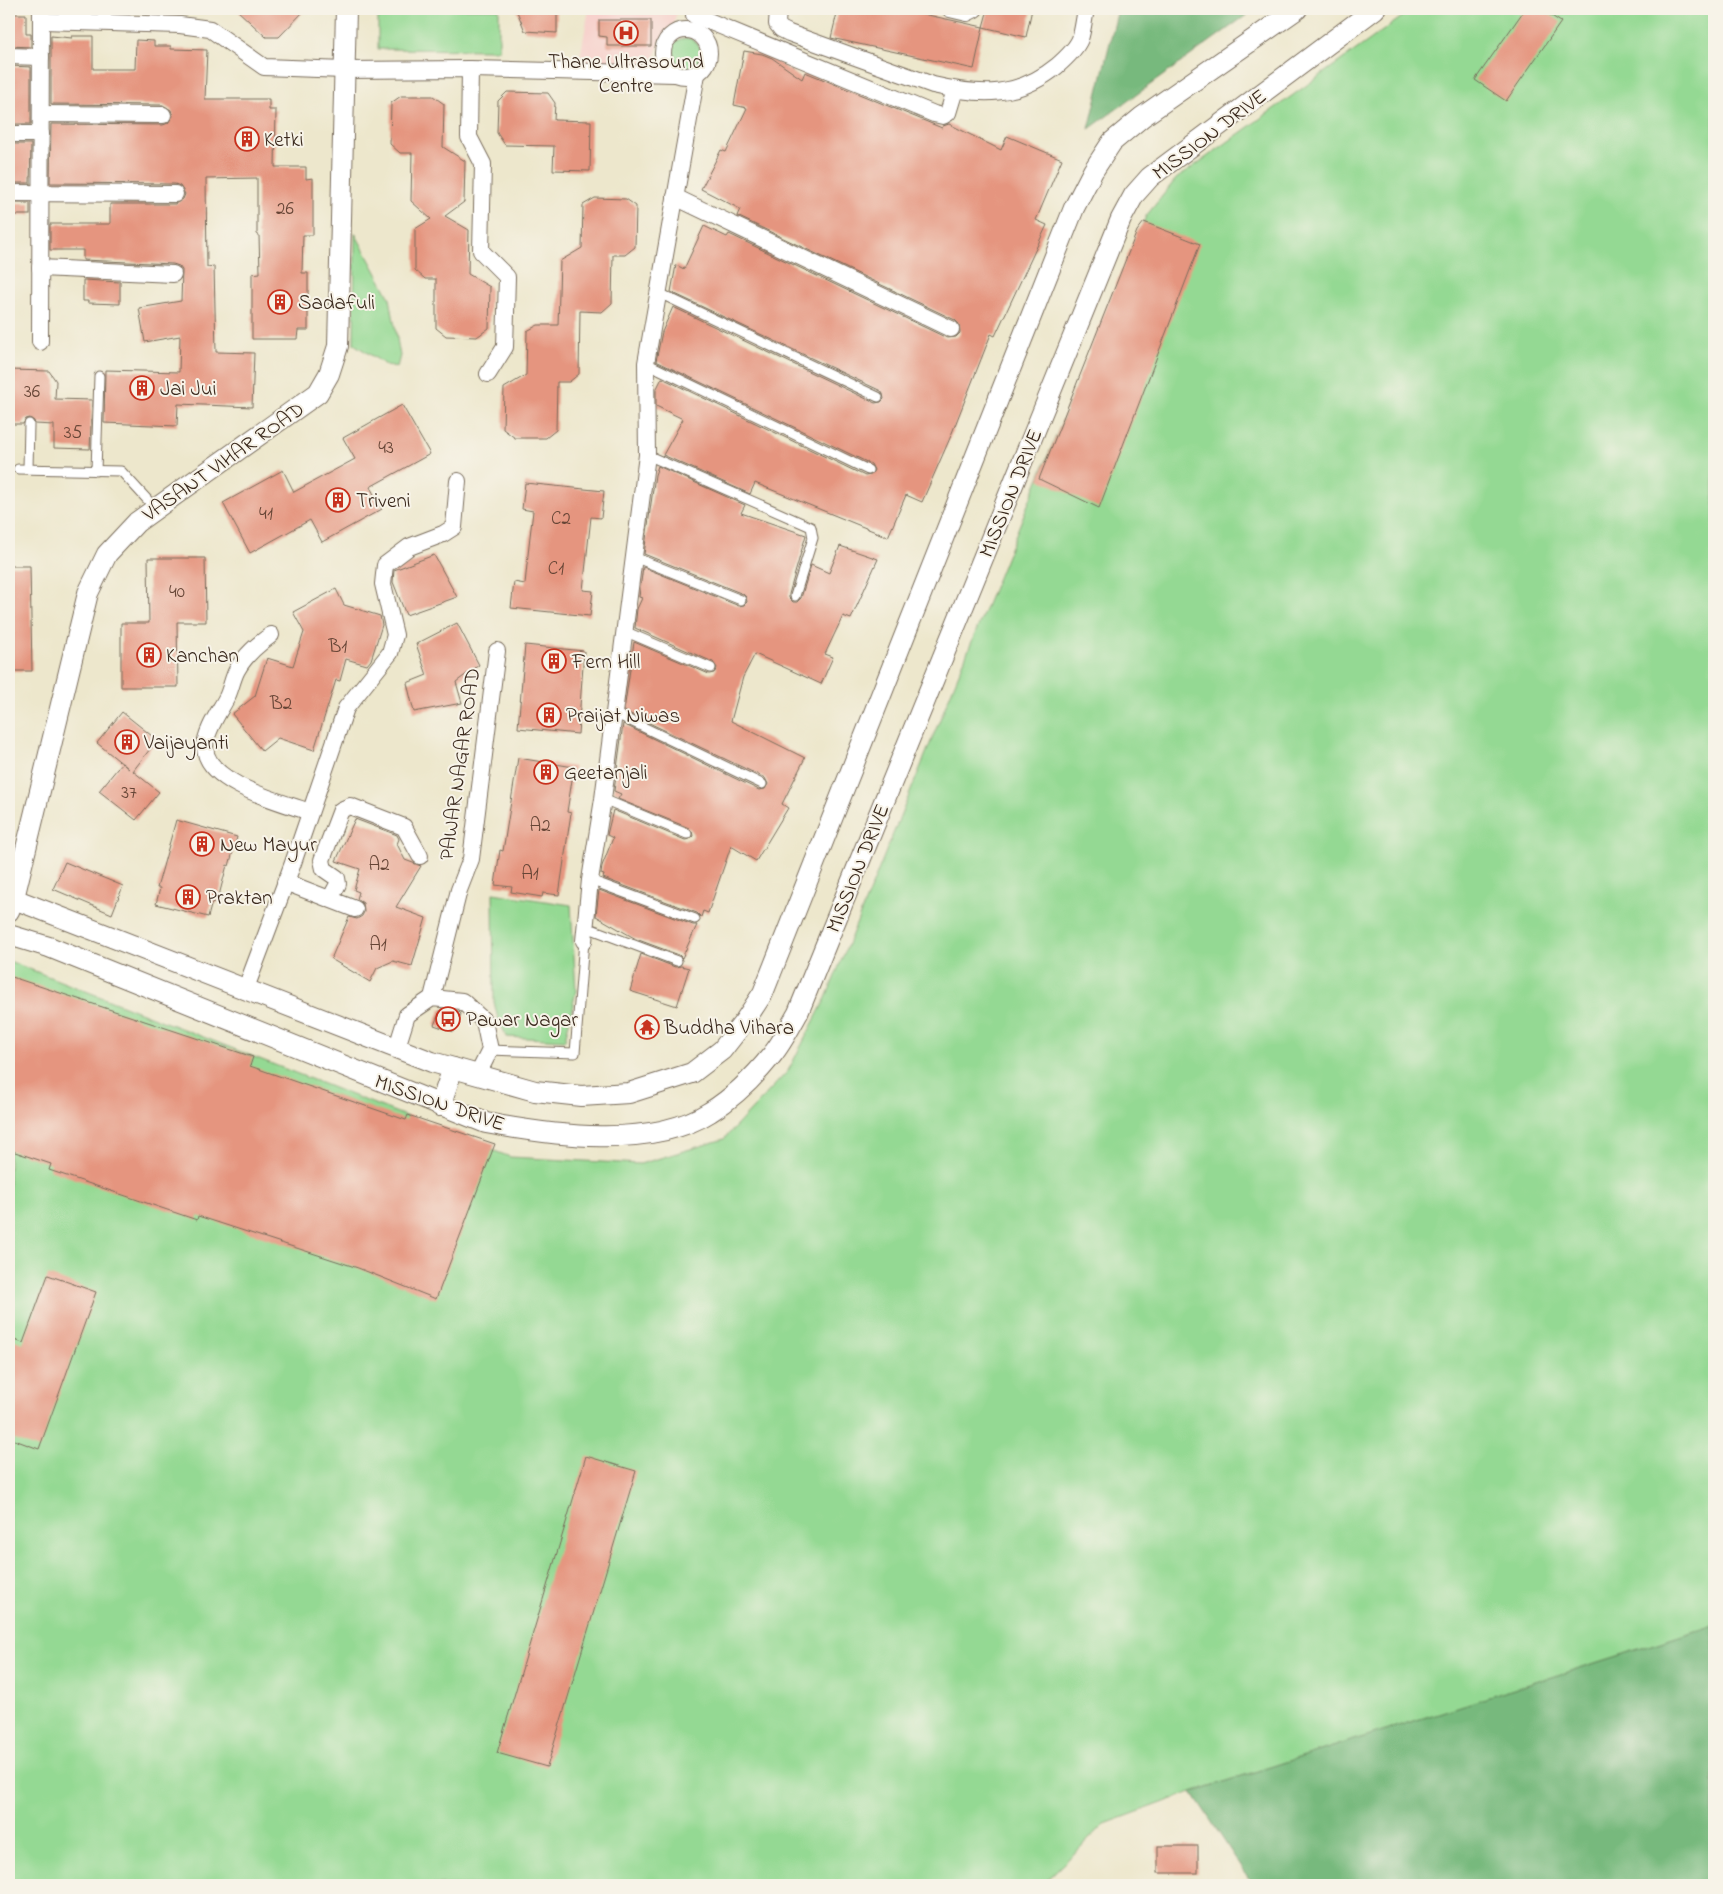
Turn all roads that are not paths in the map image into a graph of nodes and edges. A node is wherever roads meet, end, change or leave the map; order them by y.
1 (346, 9) edge
2 (778, 9) edge
3 (950, 9) edge
4 (975, 9) edge
5 (1086, 9) edge
6 (1297, 9) edge
7 (1375, 9) edge
8 (695, 12) edge
9 (42, 15) edge
10 (711, 15) edge
11 (686, 30) junction
12 (705, 40) junction
13 (9, 56) edge
14 (41, 57) junction
15 (470, 69) junction
16 (344, 70) junction
17 (675, 74) junction
18 (697, 74) junction
19 (955, 90) junction
20 (41, 114) junction
21 (163, 115) dead end
22 (9, 134) edge
23 (41, 134) junction
24 (9, 193) edge
25 (40, 193) junction
26 (175, 194) dead end
27 (676, 197) junction
28 (40, 268) junction
29 (173, 274) dead end
30 (659, 293) junction
31 (951, 329) dead end
32 (40, 342) dead end
33 (646, 363) junction
34 (488, 374) dead end
35 (99, 376) dead end
36 (878, 397) dead end
37 (29, 424) dead end
38 (647, 455) junction
39 (868, 470) dead end
40 (96, 471) junction
41 (458, 481) dead end
42 (155, 508) junction
43 (634, 557) junction
44 (796, 596) dead end
45 (742, 600) dead end
46 (624, 631) junction
47 (271, 635) dead end
48 (497, 651) dead end
49 (711, 668) dead end
50 (614, 713) junction
51 (762, 784) dead end
52 (603, 798) junction
53 (310, 812) junction
54 (687, 834) dead end
55 (420, 856) dead end
56 (590, 880) junction
57 (285, 882) junction
58 (330, 899) junction
59 (10, 902) edge
60 (355, 908) dead end
61 (696, 919) dead end
62 (585, 934) junction
63 (9, 935) edge
64 (677, 961) dead end
65 (246, 988) junction
66 (432, 998) junction
67 (397, 1047) junction
68 (490, 1050) junction
69 (453, 1068) junction
70 (477, 1076) junction
71 (440, 1106) junction

1 - 16 street, VASANT VIHAR ROAD
2 - 19 street
3 - 4 street
5 - 19 street
6 - 70 street, MISSION DRIVE
7 - 71 street, MISSION DRIVE
8 - 10 street
8 - 11 street
9 - 14 street
9 - 16 street
10 - 12 street
10 - 19 street
11 - 12 street
11 - 17 street
12 - 18 street
13 - 14 street
14 - 20 street
15 - 16 street
15 - 17 street
15 - 34 street
16 - 42 street, VASANT VIHAR ROAD
17 - 18 street
18 - 27 street
20 - 21 street
20 - 23 street
22 - 23 street
23 - 25 street
24 - 25 street
25 - 26 street
25 - 28 street
27 - 30 street
27 - 31 street
28 - 29 street
28 - 32 street
30 - 33 street
30 - 36 lane
33 - 38 street
33 - 39 lane
35 - 40 lane
37 - 40 lane
38 - 43 street
38 - 44 lane
40 - 42 lane
41 - 53 street
42 - 59 street, VASANT VIHAR ROAD
43 - 45 lane
43 - 46 street
46 - 49 lane
46 - 50 street
47 - 53 street
48 - 66 street, PAWAR NAGAR ROAD
50 - 51 lane
50 - 52 street
52 - 54 lane
52 - 56 street
53 - 57 street
55 - 58 street
56 - 61 lane
56 - 62 street
57 - 58 street
57 - 65 street
58 - 60 street
59 - 65 street, MISSION DRIVE
62 - 64 lane
62 - 68 lane
63 - 71 street, MISSION DRIVE
65 - 67 street, MISSION DRIVE
66 - 67 street
66 - 68 street
67 - 69 street, MISSION DRIVE
68 - 70 street
69 - 70 street, MISSION DRIVE
69 - 71 street

